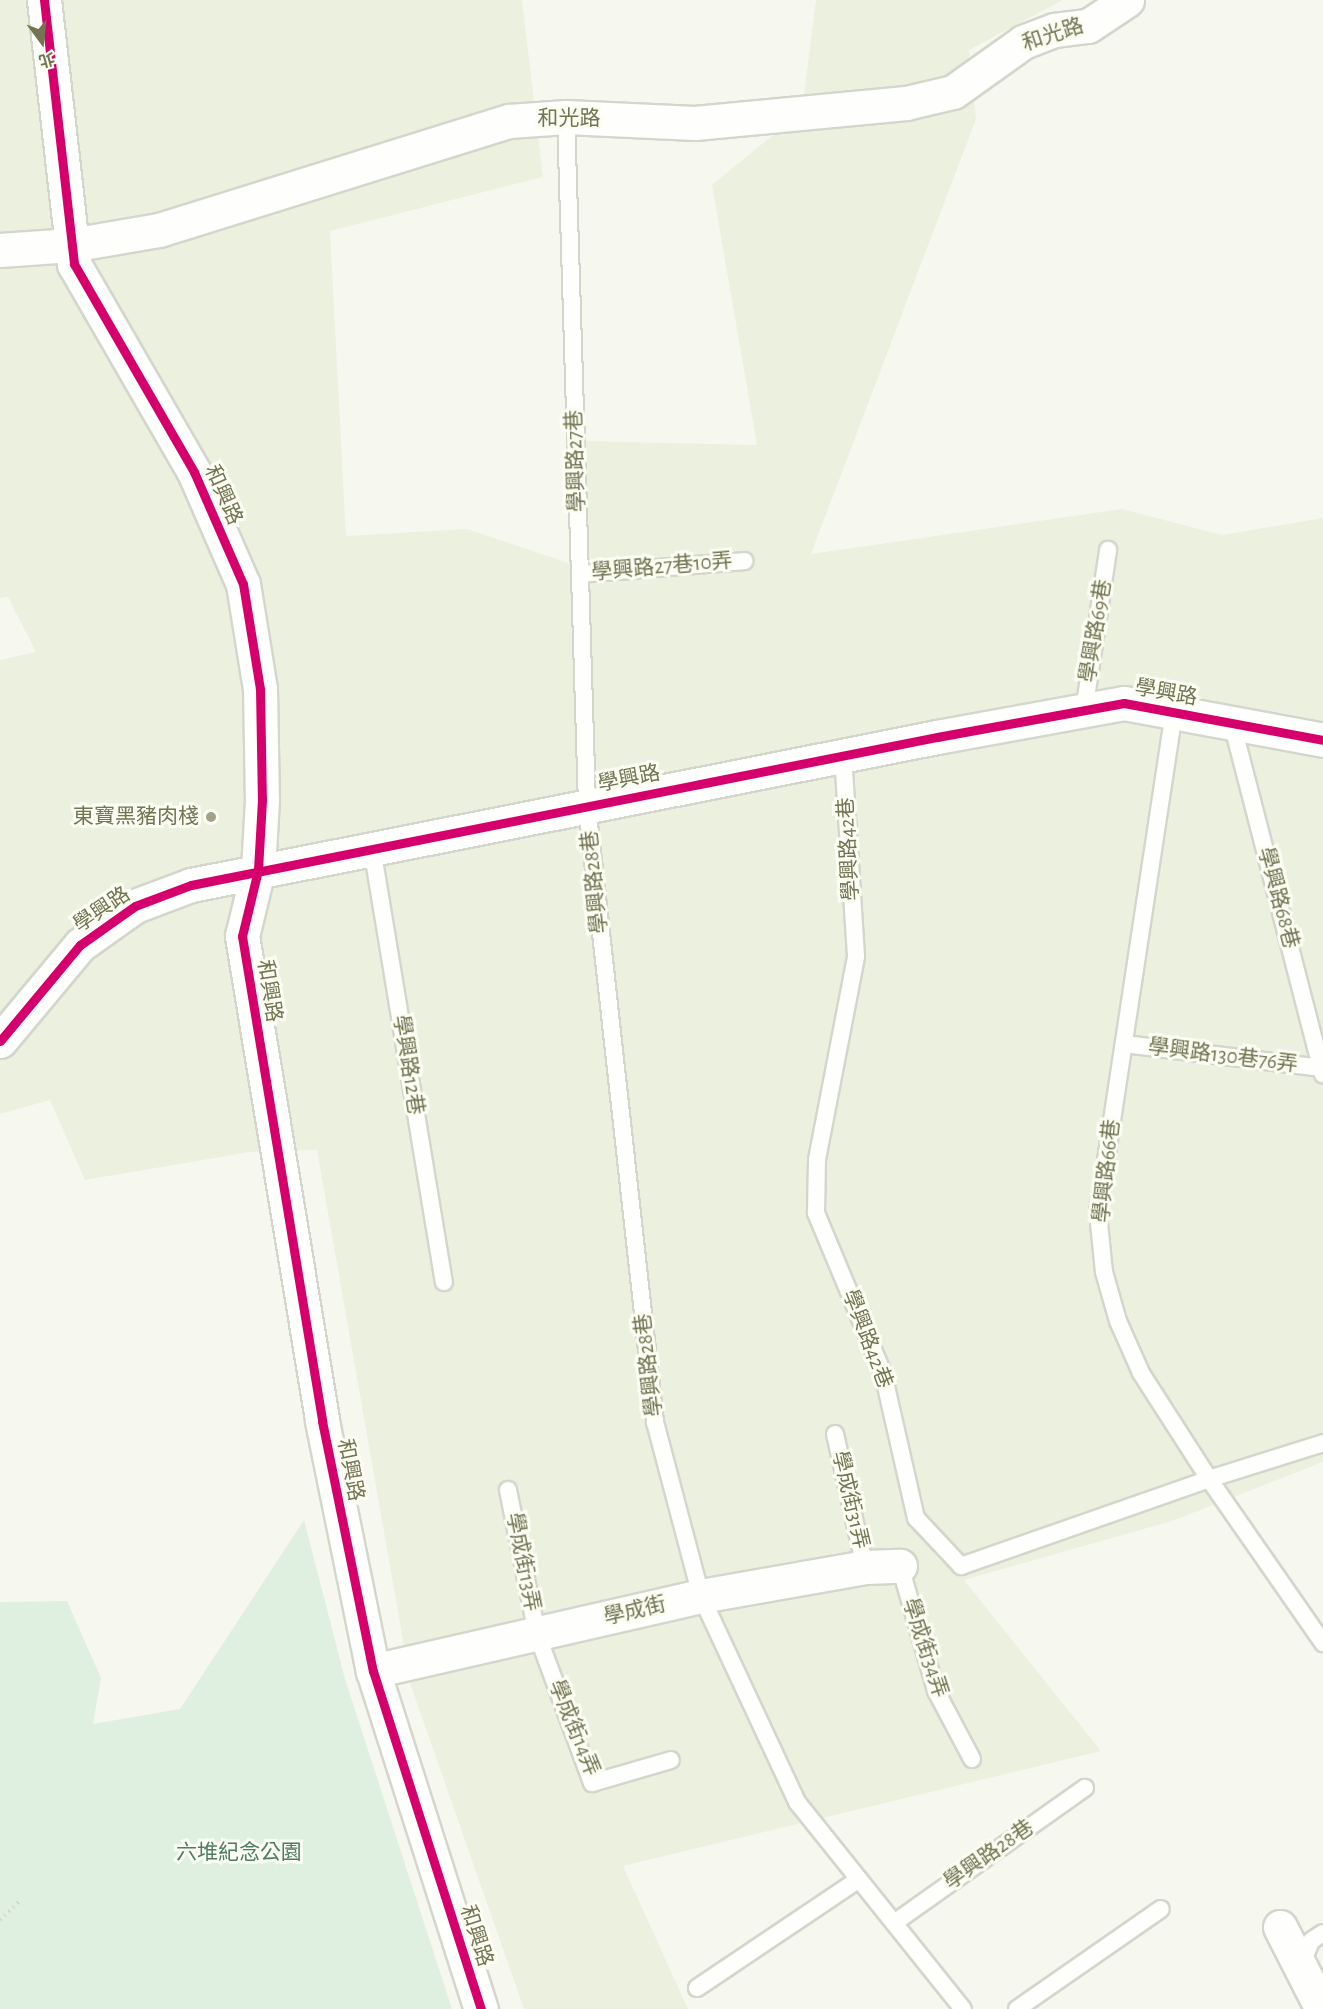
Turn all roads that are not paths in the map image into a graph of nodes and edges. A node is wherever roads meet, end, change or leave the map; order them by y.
1 (44, 0) edge
2 (1127, 0) edge
3 (566, 117) junction
4 (70, 246) junction
5 (0, 250) edge
6 (1108, 550) dead end
7 (744, 561) dead end
8 (580, 574) junction
9 (1084, 711) junction
10 (1174, 712) junction
11 (1232, 723) junction
12 (1323, 740) edge
13 (843, 755) junction
14 (587, 806) junction
15 (372, 848) junction
16 (258, 870) junction
17 (0, 1041) edge
18 (1124, 1044) junction
19 (1322, 1070) edge
20 (444, 1282) dead end
21 (835, 1434) dead end
22 (1323, 1443) edge
23 (1209, 1479) junction
24 (508, 1490) dead end
25 (900, 1566) joint
26 (865, 1567) junction
27 (701, 1596) junction
28 (537, 1634) junction
29 (1323, 1642) edge
30 (373, 1671) junction
31 (972, 1759) dead end
32 (671, 1760) dead end
33 (1085, 1788) dead end
34 (859, 1879) junction
35 (1161, 1908) dead end
36 (894, 1923) junction
37 (1280, 1927) dead end
38 (1323, 1933) edge
39 (1300, 1968) junction
40 (697, 1988) dead end
41 (960, 2008) edge
42 (481, 2009) edge
43 (1017, 2009) edge
44 (1322, 2009) edge

1 - 4 street, 和興路
2 - 3 street, 和光路
3 - 4 street, 和光路
3 - 8 lane, 學興路27巷
4 - 5 street, 和光路
4 - 16 street, 和興路
6 - 9 lane, 學興路69巷
7 - 8 lane, 學興路27巷10弄
8 - 14 lane, 學興路27巷
9 - 10 street, 學興路
9 - 13 street, 學興路
10 - 11 street, 學興路
10 - 18 lane, 學興路66巷
11 - 12 street, 學興路
11 - 19 lane, 學興路68巷
13 - 14 street, 學興路
13 - 23 lane, 學興路42巷
14 - 15 street, 學興路
14 - 27 lane, 學興路28巷
15 - 16 street, 學興路
15 - 20 lane, 學興路12巷
16 - 17 street, 學興路
16 - 30 street, 和興路
18 - 19 lane, 學興路130巷76弄
18 - 23 lane, 學興路66巷
21 - 26 lane, 學成街31弄
22 - 23 lane, 學興路42巷
23 - 29 lane, 學興路66巷
24 - 28 lane, 學成街13弄
25 - 26 street, 學成街
25 - 31 lane, 學成街34弄
26 - 27 street, 學成街
27 - 28 street, 學成街
27 - 34 lane, 學興路28巷
28 - 30 street, 學成街
28 - 32 lane, 學成街14弄
30 - 42 street, 和興路
33 - 36 lane, 學興路28巷
34 - 36 lane, 學興路28巷
34 - 40 lane
35 - 43 lane
36 - 41 lane, 學興路28巷
37 - 39 street
38 - 39 lane
39 - 44 street

